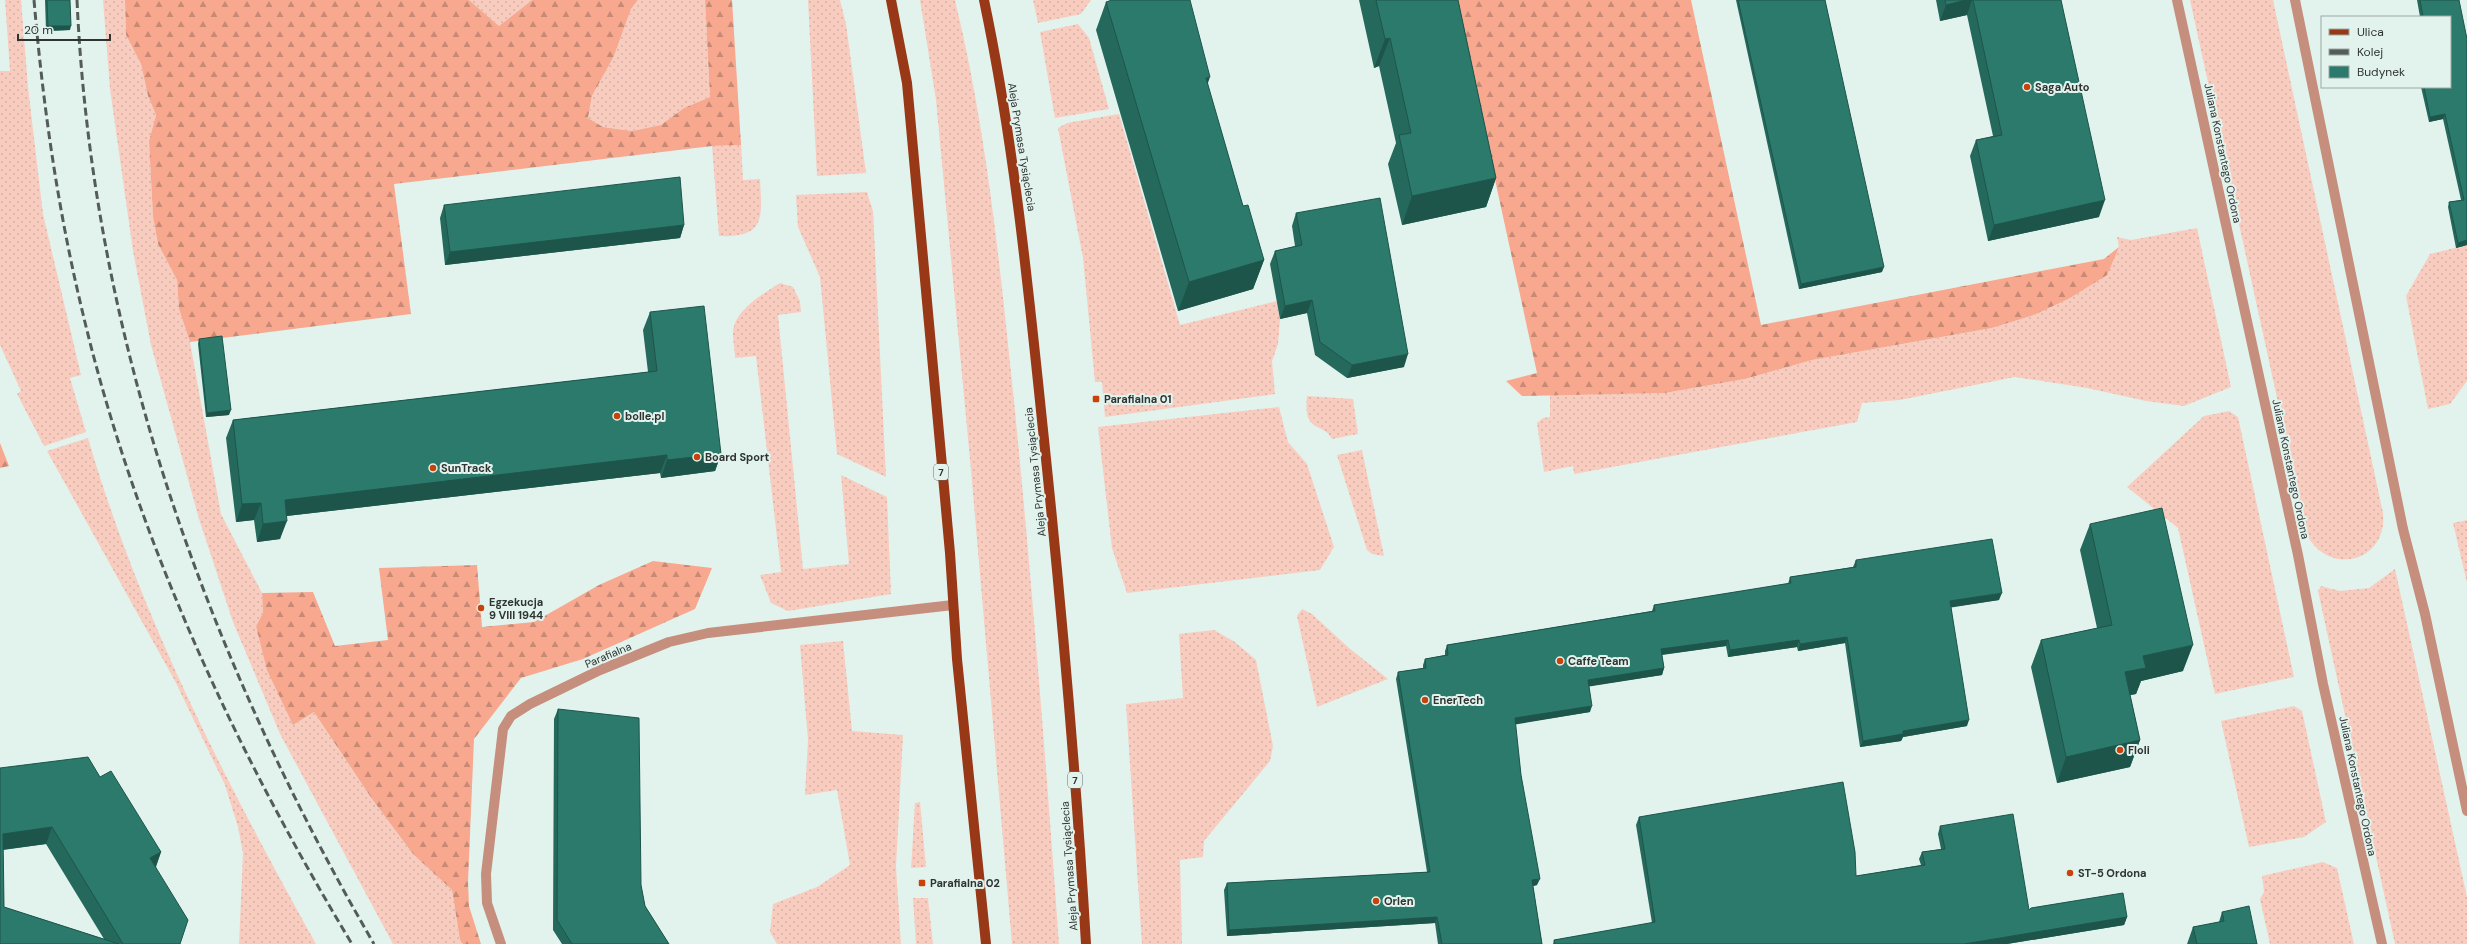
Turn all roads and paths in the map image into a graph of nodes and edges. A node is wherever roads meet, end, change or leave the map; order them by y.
1 (891, 0) edge
2 (984, 0) edge
3 (2177, 0) edge
4 (2295, 0) edge
5 (953, 604) junction
6 (2467, 811) edge
7 (501, 944) edge
8 (986, 944) edge
9 (1086, 944) edge
10 (2382, 944) edge

1 - 5 main road, 7
2 - 9 main road, Aleja Prymasa Tysiąclecia / 7
3 - 10 street, Juliana Konstantego Ordona
4 - 6 street
5 - 7 street, Parafialna
5 - 8 main road, 7

